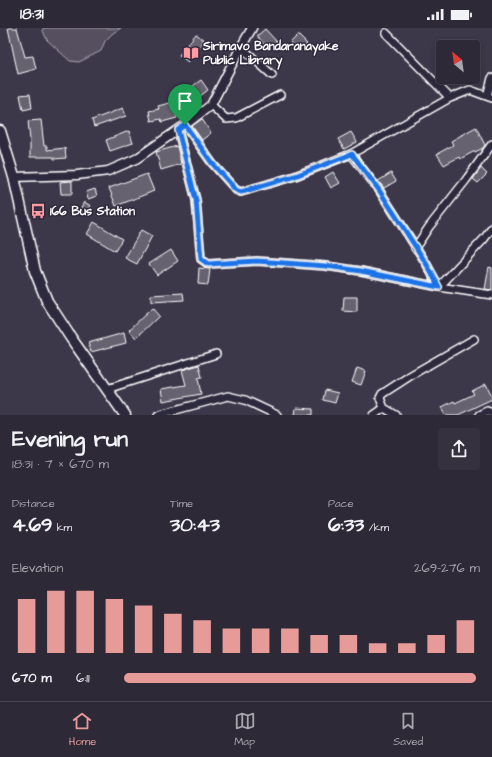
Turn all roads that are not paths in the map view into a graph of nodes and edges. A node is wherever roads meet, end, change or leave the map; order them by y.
1 (252, 28) edge
2 (386, 32) dead end
3 (241, 47) junction
4 (272, 75) dead end
5 (492, 78) edge
6 (280, 94) dead end
7 (489, 97) edge
8 (450, 98) junction
9 (211, 105) junction
10 (181, 128) junction
11 (0, 131) edge
12 (492, 144) edge
13 (352, 154) junction
14 (14, 177) junction
15 (492, 228) edge
16 (416, 248) junction
17 (439, 287) junction
18 (492, 296) edge
19 (474, 339) dead end
20 (216, 354) dead end
21 (106, 389) junction
22 (384, 408) junction
23 (492, 413) edge
24 (125, 415) edge
25 (158, 415) edge
26 (277, 415) edge
27 (374, 415) edge
28 (396, 415) edge
29 (479, 415) edge

1 - 3 street
2 - 8 street
3 - 4 street
3 - 9 street
5 - 7 street
6 - 9 street
7 - 8 street
8 - 13 street
9 - 10 street
10 - 13 street
10 - 14 street
10 - 17 street
11 - 14 main road
12 - 16 street
13 - 16 street
14 - 21 main road
15 - 17 street
16 - 17 street
17 - 18 street
19 - 22 street
20 - 21 street
21 - 24 main road
22 - 27 street
22 - 28 street
23 - 29 street
25 - 26 street

